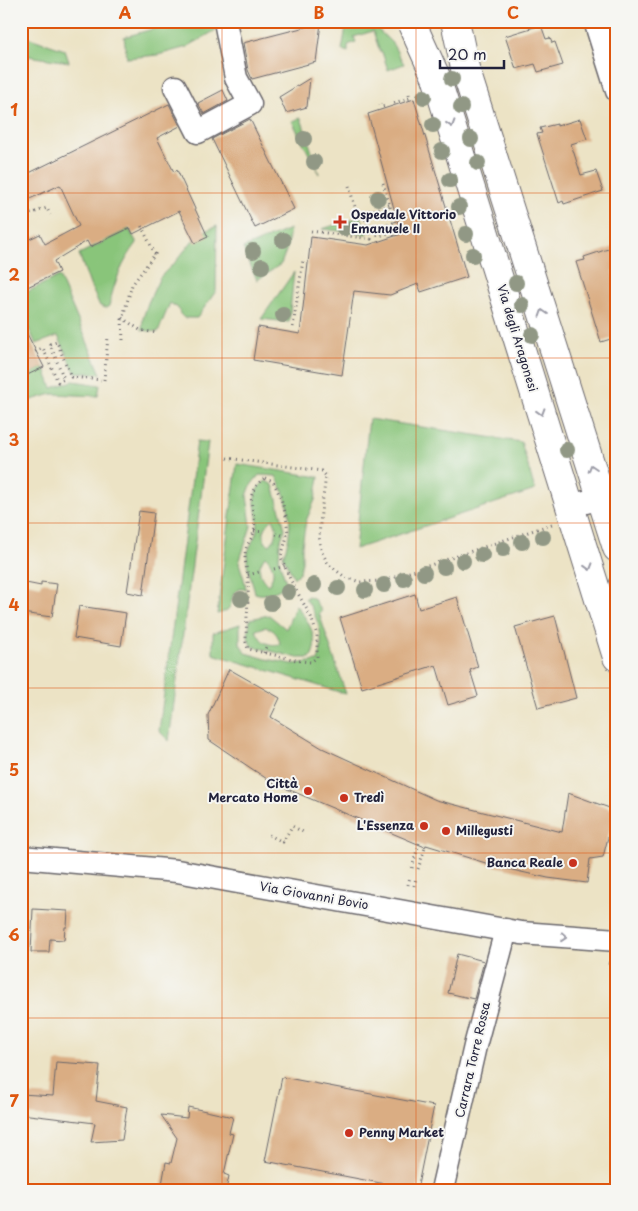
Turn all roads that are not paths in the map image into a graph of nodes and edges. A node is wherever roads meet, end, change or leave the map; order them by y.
1 (225, 21) edge
2 (447, 21) edge
3 (455, 21) edge
4 (595, 21) edge
5 (411, 22) edge
6 (175, 87) dead end
7 (617, 91) edge
8 (609, 497) edge
9 (561, 515) junction
10 (617, 548) edge
11 (617, 657) edge
12 (21, 857) edge
13 (514, 932) junction
14 (613, 938) edge
15 (442, 1190) edge

1 - 6 street
2 - 5 main road
8 -> 3 main road
4 - 7 street
5 -> 9 main road, Via degli Aragonesi
8 - 9 street
8 - 10 main road
9 -> 11 main road, Via degli Aragonesi
12 - 13 street, Via Giovanni Bovio
13 -> 14 street, Via Giovanni Bovio
13 - 15 street, Carrara Torre Rossa

